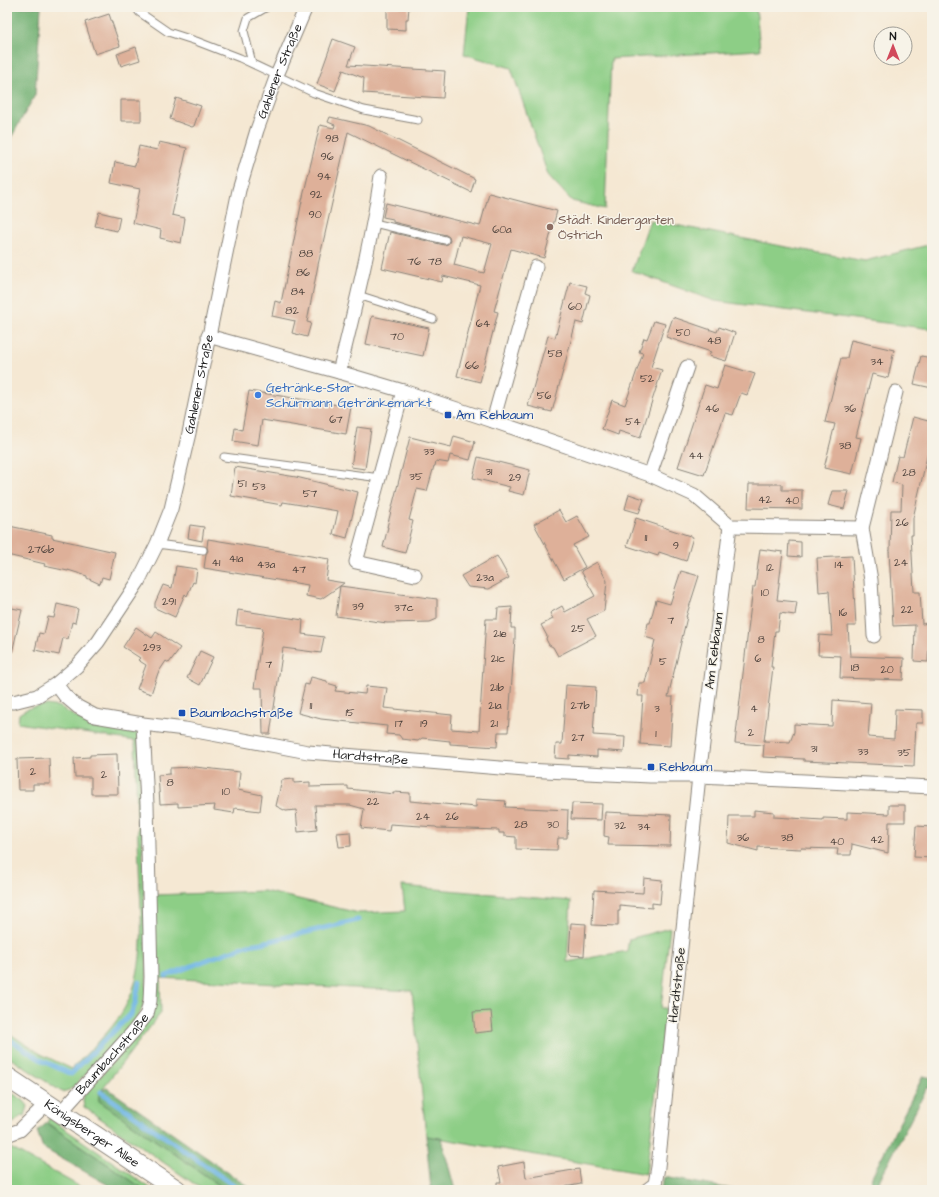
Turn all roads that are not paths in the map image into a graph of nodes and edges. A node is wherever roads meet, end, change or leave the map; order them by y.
1 (136, 7) edge
2 (267, 7) edge
3 (306, 7) edge
4 (252, 63) junction
5 (277, 75) junction
6 (418, 120) dead end
7 (381, 176) dead end
8 (374, 223) junction
9 (445, 240) dead end
10 (536, 267) dead end
11 (358, 295) junction
12 (433, 319) dead end
13 (208, 336) junction
14 (687, 368) dead end
15 (339, 372) junction
16 (403, 391) junction
17 (896, 392) dead end
18 (493, 421) junction
19 (224, 457) dead end
20 (650, 475) junction
21 (380, 478) junction
22 (730, 526) junction
23 (862, 528) junction
24 (157, 544) junction
25 (203, 550) dead end
26 (415, 575) dead end
27 (874, 636) dead end
28 (56, 684) junction
29 (7, 701) edge
30 (143, 724) junction
31 (699, 776) junction
32 (932, 788) edge
33 (7, 1077) edge
34 (53, 1108) junction
35 (7, 1135) edge
36 (176, 1190) edge
37 (647, 1190) edge

1 - 4 lane
2 - 4 lane
3 - 5 street, Gahlener Straße
4 - 5 lane
5 - 6 lane
5 - 13 street, Gahlener Straße
7 - 8 street
8 - 9 lane
8 - 11 street
10 - 18 street
11 - 12 lane
11 - 15 street
13 - 15 street
13 - 24 street, Gahlener Straße
14 - 20 street
15 - 16 street
16 - 18 street
16 - 21 street
17 - 23 street
18 - 20 street
19 - 21 lane
20 - 22 street
21 - 26 street
22 - 23 street
22 - 31 street, Am Rehbaum
23 - 27 street
24 - 25 lane
24 - 28 street, Gahlener Straße
28 - 29 street, Gahlener Straße
28 - 30 street, Hardtstraße
30 - 31 street, Hardtstraße
30 - 34 street, Baumbachstraße
31 - 32 street, Hardtstraße
31 - 37 street, Hardtstraße
33 - 34 main road, Königsberger Allee
34 - 35 street, Baumbachstraße
34 - 36 main road, Königsberger Allee

